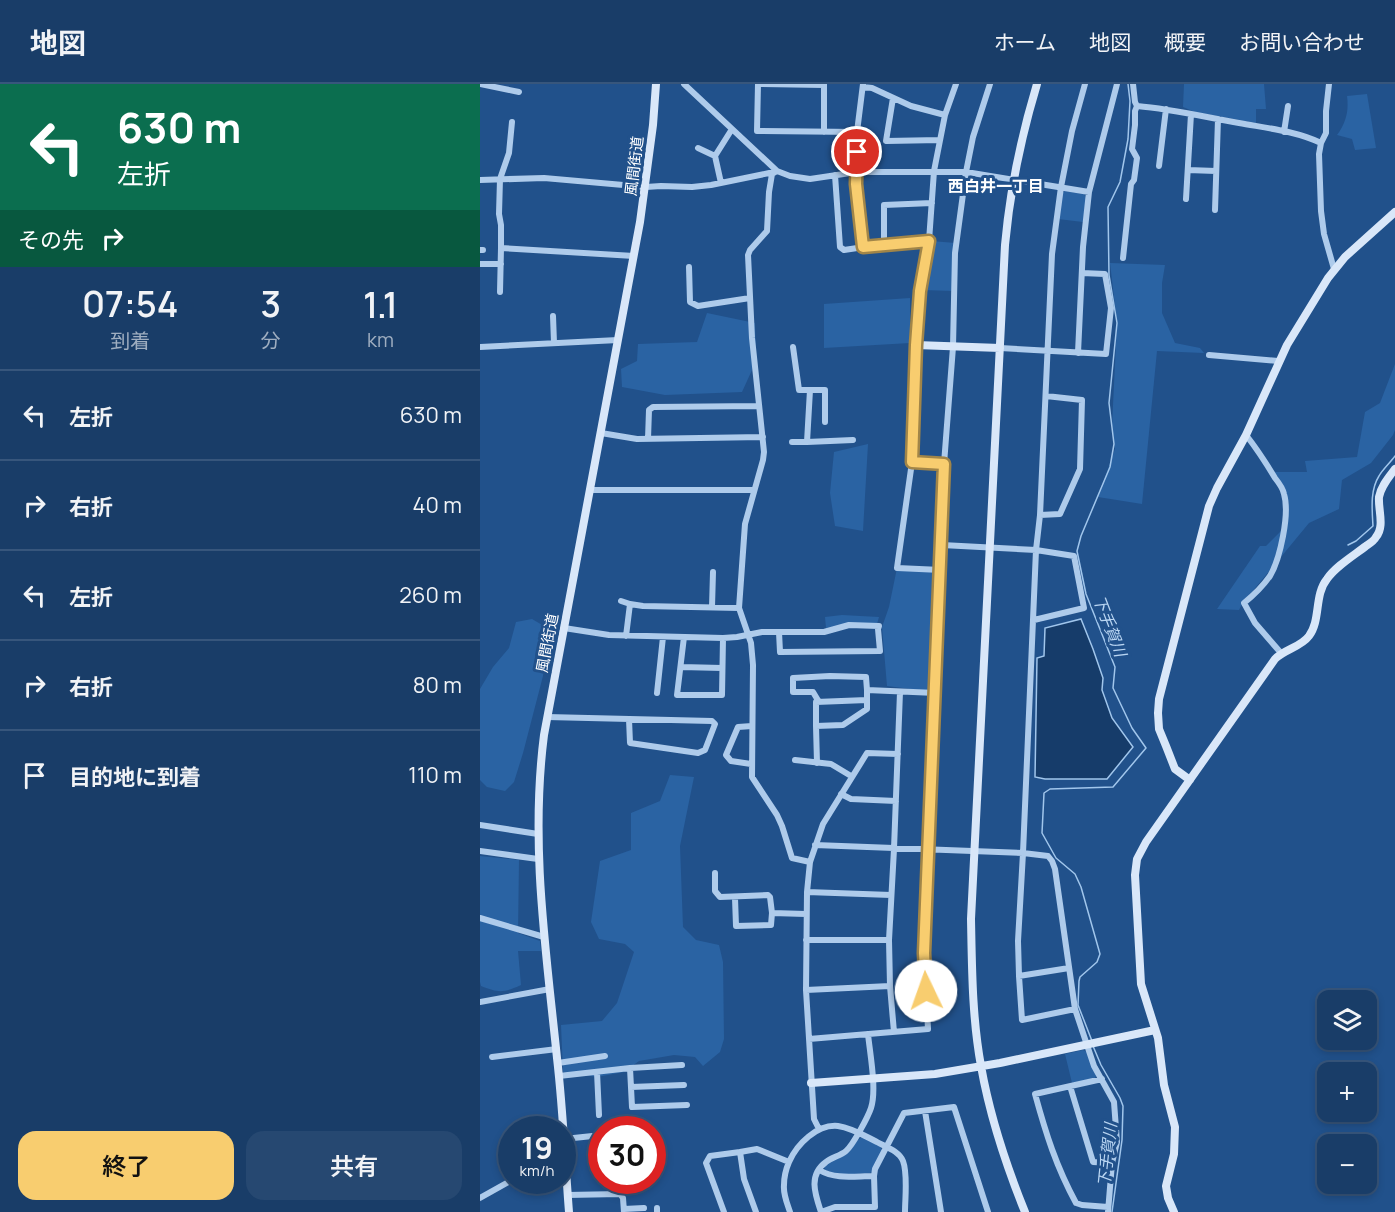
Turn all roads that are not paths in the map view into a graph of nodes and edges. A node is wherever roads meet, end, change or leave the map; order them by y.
1 (480, 84) edge
2 (656, 84) edge
3 (684, 84) edge
4 (824, 84) edge
5 (956, 84) edge
6 (990, 84) edge
7 (1037, 84) edge
8 (1085, 84) edge
9 (1117, 84) edge
10 (1133, 84) edge
11 (1329, 84) edge
12 (863, 86) edge
13 (519, 92) dead end
14 (893, 98) junction
15 (1137, 106) junction
16 (1288, 106) dead end
17 (1166, 109) junction
18 (1191, 114) junction
19 (945, 115) junction
20 (1218, 119) junction
21 (512, 122) dead end
22 (732, 129) junction
23 (824, 132) junction
24 (857, 132) junction
25 (1284, 132) junction
26 (940, 140) junction
27 (1321, 143) junction
28 (698, 148) dead end
29 (715, 156) junction
30 (1159, 166) dead end
31 (1188, 170) junction
32 (777, 171) junction
33 (934, 171) junction
34 (1216, 171) junction
35 (857, 172) junction
36 (966, 172) junction
37 (835, 175) junction
38 (500, 179) junction
39 (1014, 179) junction
40 (480, 180) edge
41 (721, 183) junction
42 (646, 187) junction
43 (1061, 187) junction
44 (1089, 192) junction
45 (1186, 199) dead end
46 (932, 203) junction
47 (1215, 210) dead end
48 (1395, 212) edge
49 (929, 241) junction
50 (884, 244) junction
51 (863, 247) junction
52 (501, 248) junction
53 (634, 255) junction
54 (1123, 258) dead end
55 (480, 264) edge
56 (501, 264) junction
57 (689, 267) dead end
58 (1334, 269) junction
59 (1082, 273) junction
60 (500, 292) dead end
61 (750, 298) junction
62 (553, 316) dead end
63 (618, 340) junction
64 (554, 343) junction
65 (916, 345) junction
66 (480, 347) edge
67 (793, 347) dead end
68 (953, 347) junction
69 (1000, 348) junction
70 (1048, 351) junction
71 (1078, 353) junction
72 (1209, 355) dead end
73 (1278, 361) junction
74 (810, 390) junction
75 (1046, 396) junction
76 (759, 406) junction
77 (825, 422) dead end
78 (601, 433) junction
79 (1246, 435) junction
80 (763, 437) junction
81 (648, 439) junction
82 (853, 440) dead end
83 (792, 442) dead end
84 (807, 442) junction
85 (912, 462) junction
86 (944, 464) junction
87 (1395, 469) edge
88 (590, 490) junction
89 (754, 490) junction
90 (1040, 515) junction
91 (942, 545) junction
92 (990, 547) junction
93 (1036, 550) junction
94 (941, 570) junction
95 (713, 572) dead end
96 (621, 602) dead end
97 (630, 604) junction
98 (712, 607) junction
99 (739, 608) junction
100 (1034, 620) junction
101 (564, 628) junction
102 (779, 632) junction
103 (749, 635) junction
104 (626, 636) junction
105 (663, 637) junction
106 (684, 637) junction
107 (723, 638) junction
108 (1281, 653) junction
109 (681, 667) junction
110 (722, 668) junction
111 (867, 690) junction
112 (900, 692) junction
113 (657, 693) dead end
114 (936, 693) junction
115 (867, 700) junction
116 (819, 702) junction
117 (547, 717) junction
118 (629, 719) junction
119 (752, 726) junction
120 (816, 726) junction
121 (898, 754) junction
122 (795, 760) dead end
123 (817, 763) junction
124 (751, 764) junction
125 (851, 776) junction
126 (1190, 780) junction
127 (841, 794) junction
128 (896, 801) junction
129 (480, 825) edge
130 (538, 834) junction
131 (815, 844) junction
132 (894, 849) junction
133 (928, 850) junction
134 (480, 851) edge
135 (975, 851) junction
136 (1023, 853) junction
137 (538, 859) junction
138 (810, 862) junction
139 (715, 873) dead end
140 (807, 892) junction
141 (891, 895) junction
142 (735, 898) junction
143 (772, 913) junction
144 (806, 914) junction
145 (480, 918) edge
146 (544, 938) junction
147 (806, 940) junction
148 (889, 940) junction
149 (1069, 968) junction
150 (1019, 976) junction
151 (890, 986) junction
152 (550, 989) junction
153 (806, 990) junction
154 (480, 1002) edge
155 (1075, 1009) junction
156 (1155, 1030) junction
157 (894, 1032) junction
158 (868, 1034) junction
159 (809, 1039) junction
160 (1090, 1044) junction
161 (557, 1049) junction
162 (605, 1056) dead end
163 (492, 1057) dead end
164 (558, 1063) junction
165 (682, 1065) dead end
166 (981, 1066) junction
167 (630, 1068) junction
168 (597, 1072) junction
169 (559, 1076) junction
170 (1102, 1079) junction
171 (872, 1080) junction
172 (811, 1083) junction
173 (684, 1085) dead end
174 (1070, 1086) junction
175 (631, 1087) junction
176 (687, 1105) dead end
177 (925, 1111) junction
178 (599, 1115) dead end
179 (562, 1116) edge
180 (819, 1129) junction
181 (858, 1133) junction
182 (886, 1147) junction
183 (740, 1152) junction
184 (789, 1162) junction
185 (1112, 1163) junction
186 (819, 1170) junction
187 (874, 1176) junction
188 (498, 1188) edge
189 (567, 1195) joint
190 (480, 1198) edge
191 (644, 1208) dead end
192 (1108, 1210) edge
193 (624, 1211) edge
194 (569, 1212) edge
195 (724, 1212) edge
196 (756, 1212) edge
197 (790, 1212) edge
198 (821, 1212) edge
199 (905, 1212) edge
200 (941, 1212) edge
201 (988, 1212) edge
202 (1025, 1212) edge
203 (1174, 1212) edge

1 - 13 street
2 - 42 street, 風間街道
3 - 22 street
4 - 23 street
4 - 23 street
5 - 19 street
6 - 36 street
7 - 39 street
8 - 43 street
9 - 44 street
10 - 15 street
11 - 27 street
12 - 14 street
12 - 24 street
14 - 19 street
14 - 26 street
15 - 17 street
15 - 54 street
16 - 25 street
17 - 18 street
17 - 30 street
18 - 20 street
18 - 31 street
19 - 26 street
20 - 25 street
20 - 34 street
21 - 38 street
22 - 29 street
22 - 32 street
23 - 24 street
24 - 35 street
25 - 27 street
26 - 33 street
27 - 58 street
28 - 29 street
29 - 41 street
31 - 34 street
31 - 45 street
32 - 37 street
32 - 41 street
32 - 61 street
33 - 35 street
33 - 36 street
33 - 46 street
34 - 47 street
35 - 37 street
35 - 51 street
36 - 39 street
36 - 68 street
37 - 51 street
38 - 40 street
38 - 42 street
38 - 52 street
39 - 43 street
39 - 69 street
41 - 42 street
42 - 53 street, 風間街道
43 - 44 street
43 - 70 street
44 - 59 street
46 - 49 street
46 - 50 street
48 - 58 street
49 - 50 street
49 - 65 street
50 - 51 street
52 - 53 street
52 - 56 street
53 - 63 street, 風間街道
55 - 56 street
56 - 60 street
57 - 61 street
58 - 73 street
59 - 71 street
59 - 71 street
61 - 76 street
62 - 64 street
63 - 64 street
63 - 78 street, 風間街道
64 - 66 street
65 - 68 street
65 - 85 street
67 - 74 street
68 - 69 street
68 - 86 street
69 - 70 street
69 - 92 street
70 - 71 street
70 - 75 street
72 - 73 street
73 - 79 street
74 - 77 street
74 - 84 street
75 - 90 street
75 - 90 street
76 - 80 street
76 - 81 street
78 - 81 street
78 - 88 street, 風間街道
79 - 108 street
79 - 126 street
80 - 81 street
80 - 89 street
82 - 84 street
83 - 84 street
85 - 86 street
85 - 94 street
86 - 91 street
87 - 108 street
88 - 89 street
88 - 101 street, 風間街道
89 - 99 street
90 - 93 street
91 - 92 street
91 - 94 street
92 - 93 street
92 - 135 street
93 - 100 street
93 - 100 street
94 - 114 street
95 - 98 street
96 - 97 street
97 - 98 street
97 - 104 street
98 - 99 street
99 - 103 street
100 - 136 street
101 - 104 street
101 - 117 street, 風間街道
102 - 102 street
102 - 103 street
103 - 107 street
103 - 119 street
104 - 105 street
105 - 106 street
105 - 113 street
106 - 107 street
106 - 109 street
107 - 110 street
108 - 126 street
109 - 110 street
109 - 110 street
111 - 112 street
111 - 115 street
111 - 116 street
112 - 114 street
112 - 121 street
114 - 133 street
115 - 116 street
115 - 120 street
116 - 120 street
117 - 118 street
117 - 130 street, 風間街道
118 - 118 street
119 - 124 street
119 - 124 street
120 - 123 street
121 - 125 street
121 - 128 street
122 - 123 street
123 - 125 street
124 - 138 street
125 - 127 street
126 - 156 street
127 - 128 street
127 - 131 street
128 - 132 street
129 - 130 street
130 - 137 street, 風間街道
131 - 132 street
131 - 138 street
132 - 133 street
132 - 141 street
133 - 135 street
133 - 157 street
134 - 137 street
135 - 136 street
135 - 166 street
136 - 149 street
136 - 150 street
137 - 146 street, 風間街道
138 - 140 street
139 - 142 street
140 - 141 street
140 - 144 street
141 - 148 street
142 - 143 street
142 - 143 street
143 - 144 street
144 - 147 street
145 - 146 street
146 - 152 street, 風間街道
147 - 148 street
147 - 153 street
148 - 151 street
149 - 150 street
149 - 155 street
150 - 155 street
151 - 153 street
151 - 157 street
152 - 154 street
152 - 161 street, 風間街道
153 - 159 street
155 - 160 street
156 - 160 street
156 - 203 street
157 - 158 street
158 - 159 street
158 - 171 street
159 - 172 street
160 - 166 street
160 - 170 street
161 - 163 street
161 - 164 street, 風間街道
162 - 164 street
164 - 169 street, 風間街道
165 - 167 street
166 - 171 street
166 - 202 street
167 - 168 street
167 - 175 street
168 - 169 street
168 - 178 street
169 - 179 street, 風間街道
170 - 174 street
170 - 185 street
171 - 172 street
171 - 181 street
172 - 180 street
173 - 175 street
174 - 185 street
174 - 192 street
175 - 176 street
177 - 182 street
177 - 200 street
177 - 201 street
180 - 181 street
180 - 184 street
181 - 182 street
181 - 186 street
182 - 187 street
182 - 199 street
183 - 184 street
183 - 195 street
183 - 196 street
184 - 197 street
185 - 192 street
186 - 187 street
186 - 198 street
187 - 198 street
188 - 190 street
189 - 193 street
189 - 194 street, 風間街道
191 - 193 street

